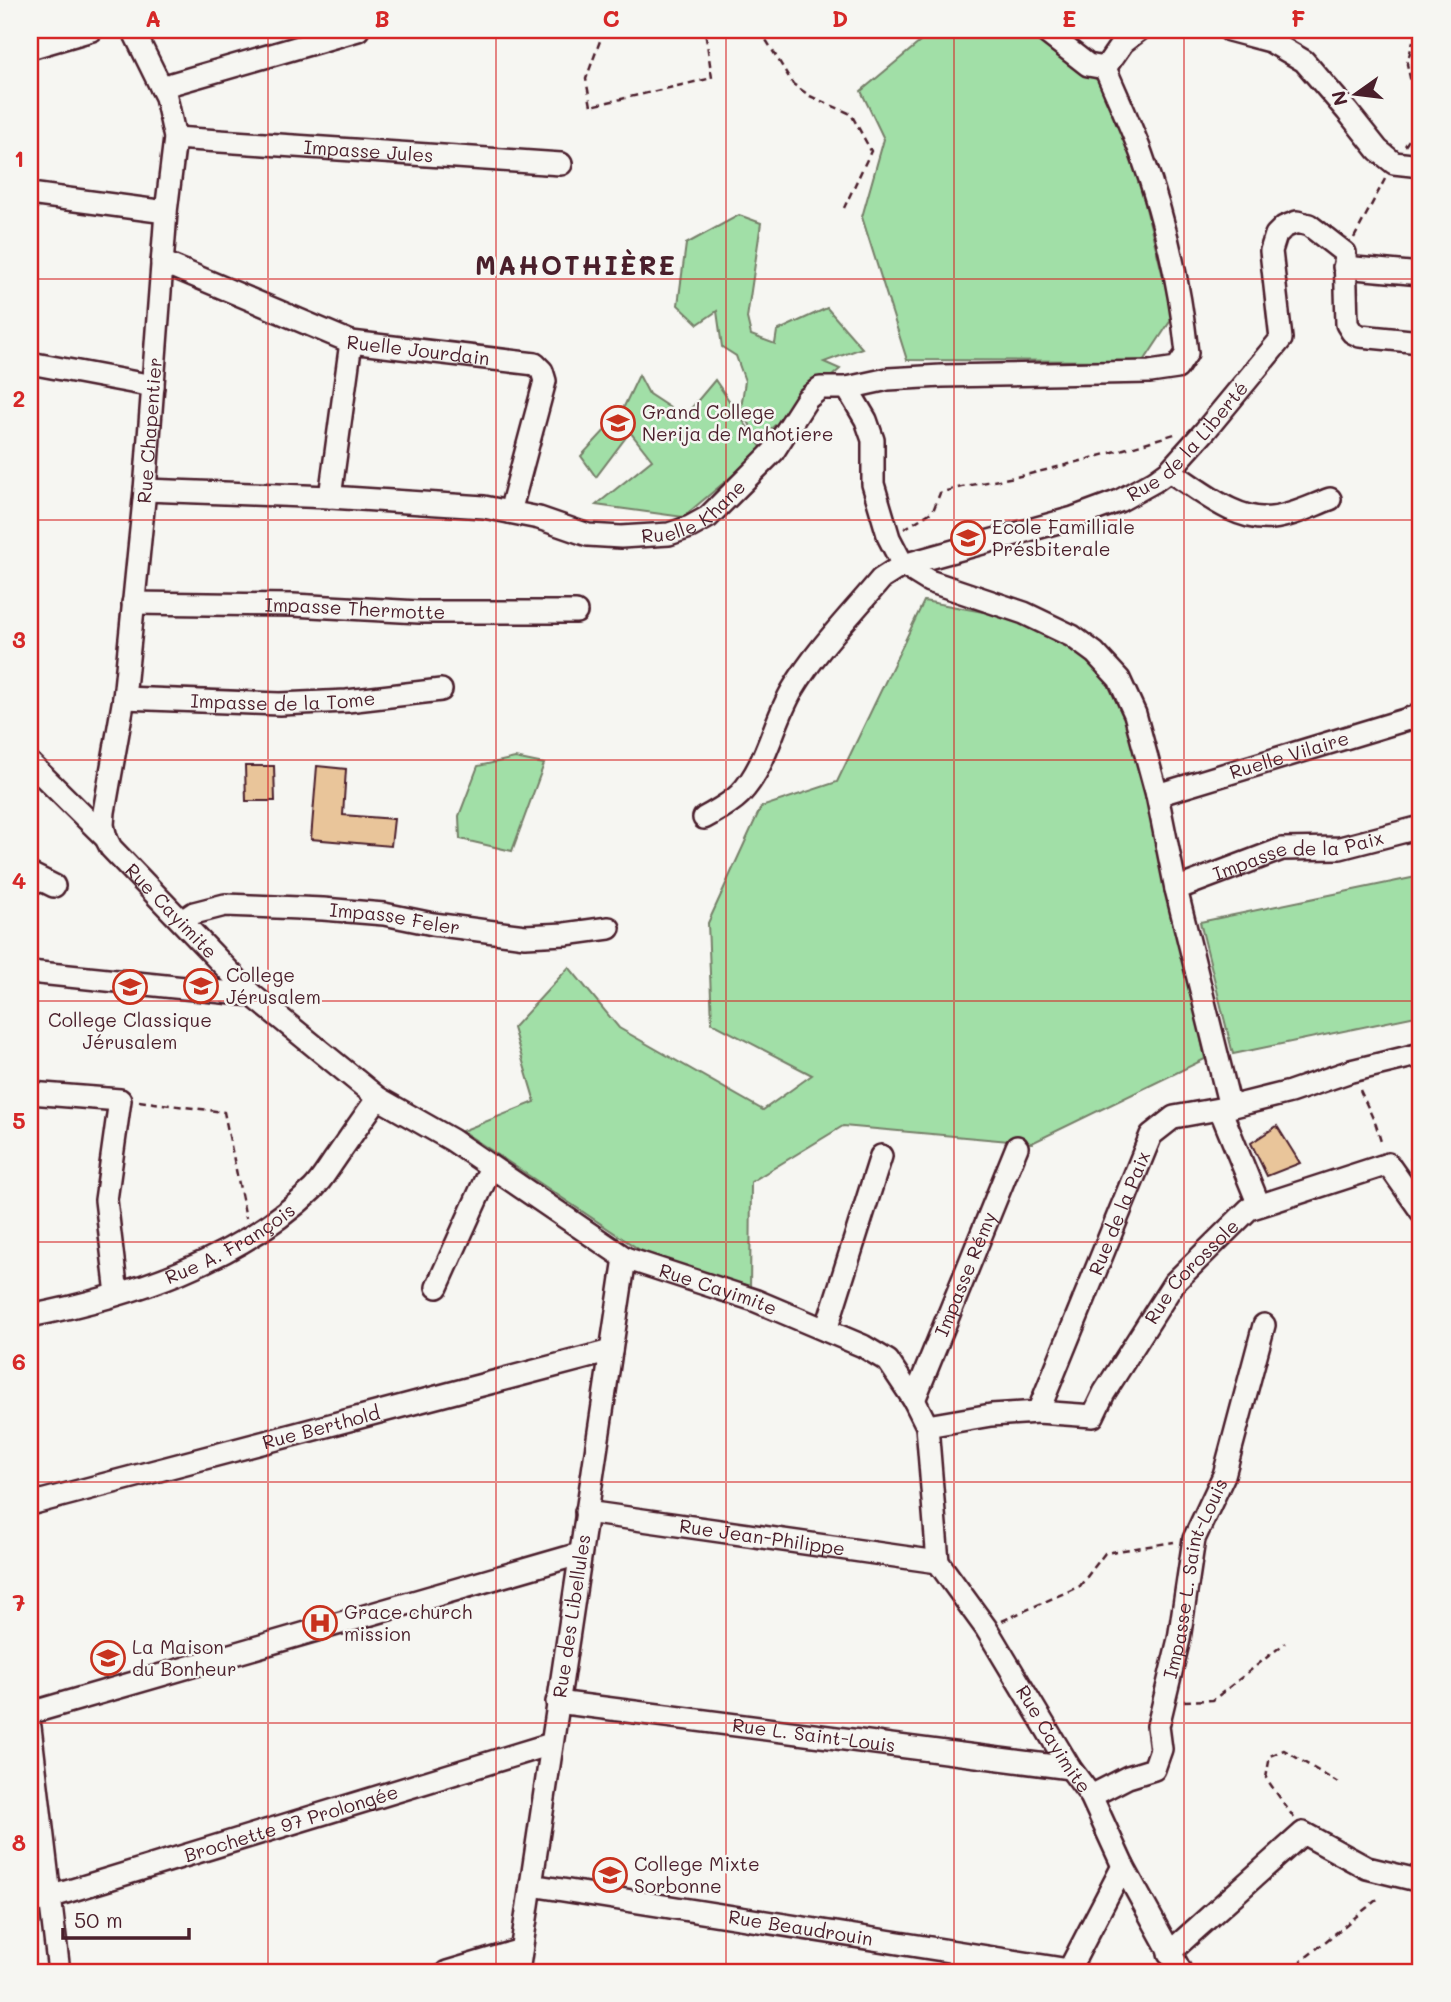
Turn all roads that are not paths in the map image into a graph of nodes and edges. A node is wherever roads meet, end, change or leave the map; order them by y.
1 (92, 30) edge
2 (133, 30) edge
3 (358, 30) edge
4 (1042, 30) edge
5 (1139, 30) edge
6 (1229, 30) edge
7 (30, 48) edge
8 (1105, 68) junction
9 (162, 87) junction
10 (175, 138) junction
11 (561, 164) dead end
12 (1421, 166) edge
13 (30, 194) edge
14 (166, 212) junction
15 (162, 262) junction
16 (1344, 267) junction
17 (1421, 274) edge
18 (351, 342) junction
19 (1421, 342) edge
20 (30, 363) edge
21 (153, 386) junction
22 (847, 388) junction
23 (1169, 471) junction
24 (145, 490) junction
25 (330, 497) junction
26 (1329, 499) dead end
27 (510, 512) junction
28 (903, 565) junction
29 (133, 603) junction
30 (576, 612) dead end
31 (441, 690) dead end
32 (124, 698) junction
33 (1421, 715) edge
34 (30, 763) edge
35 (1157, 796) junction
36 (704, 818) dead end
37 (1421, 827) edge
38 (106, 838) junction
39 (30, 874) edge
40 (54, 886) dead end
41 (1176, 889) junction
42 (182, 921) junction
43 (609, 928) dead end
44 (30, 972) edge
45 (252, 995) junction
46 (1421, 1054) edge
47 (30, 1093) edge
48 (378, 1098) junction
49 (1225, 1108) junction
50 (1017, 1147) dead end
51 (881, 1156) dead end
52 (491, 1167) junction
53 (1259, 1205) junction
54 (1421, 1211) edge
55 (625, 1258) junction
56 (437, 1287) dead end
57 (117, 1294) junction
58 (30, 1316) edge
59 (1264, 1325) dead end
60 (826, 1330) junction
61 (611, 1351) junction
62 (914, 1400) junction
63 (1038, 1412) junction
64 (927, 1426) junction
65 (30, 1504) edge
66 (586, 1512) junction
67 (579, 1554) junction
68 (938, 1562) junction
69 (557, 1702) junction
70 (30, 1713) edge
71 (30, 1727) edge
72 (551, 1744) junction
73 (1070, 1768) junction
74 (1091, 1797) junction
75 (1123, 1866) junction
76 (1421, 1881) edge
77 (531, 1885) junction
78 (51, 1896) junction
79 (30, 1903) edge
80 (521, 1950) junction
81 (1169, 1953) junction
82 (1069, 1971) edge
83 (59, 1972) edge
84 (447, 1972) edge
85 (518, 1972) edge
86 (1181, 1972) edge

1 - 7 street
2 - 9 street, Rue Chapentier
3 - 9 street
4 - 8 street
5 - 8 street
6 - 12 street
8 - 22 street, Ruelle Khane
9 - 10 street, Rue Chapentier
10 - 11 street, Impasse Jules
10 - 14 street, Rue Chapentier
13 - 14 street
14 - 15 street, Rue Chapentier
15 - 18 street, Ruelle Jourdain
15 - 21 street, Rue Chapentier
16 - 17 street
16 - 19 street, Rue de la Liberté
16 - 23 street, Rue de la Liberté
18 - 25 street
18 - 27 street, Ruelle Jourdain
20 - 21 street
21 - 24 street, Rue Chapentier
22 - 27 street, Ruelle Khane
22 - 28 street
23 - 26 street
23 - 28 street, Rue de la Liberté
24 - 25 street, Ruelle Khane
24 - 29 street, Rue Chapentier
25 - 27 street, Ruelle Khane
28 - 35 street
28 - 36 street, Rue de la Liberté
29 - 30 street, Impasse Thermotte
29 - 32 street, Rue Chapentier
31 - 32 street, Impasse de la Tome
32 - 38 street, Rue Chapentier
33 - 35 street, Ruelle Vilaire
34 - 38 street, Rue Cayimite
35 - 41 street
37 - 41 street, Impasse de la Paix
38 - 42 street, Rue Cayimite
39 - 40 street
41 - 49 street
42 - 43 street, Impasse Feler
42 - 45 street, Rue Cayimite
44 - 45 street
45 - 48 street, Rue Cayimite
46 - 49 street, Rue de la Paix
47 - 57 street
48 - 52 street, Rue Cayimite
48 - 57 street, Rue A. François
49 - 53 street
49 - 63 street, Rue de la Paix
50 - 62 street, Impasse Rémy
51 - 60 street
52 - 55 street, Rue Cayimite
52 - 56 street
53 - 54 street, Rue Corossole
53 - 63 street, Rue Corossole
55 - 60 street, Rue Cayimite
55 - 61 street, Rue des Libellules
57 - 58 street, Rue A. François
59 - 74 street, Impasse L. Saint-Louis
60 - 62 street, Rue Cayimite
61 - 65 street, Rue Berthold
61 - 66 street, Rue des Libellules
62 - 64 street, Rue Cayimite
63 - 64 street
64 - 68 street, Rue Cayimite
66 - 67 street, Rue des Libellules
66 - 68 street, Rue Jean-Philippe
67 - 69 street, Rue des Libellules
67 - 70 street
68 - 73 street, Rue Cayimite
69 - 72 street, Rue des Libellules
69 - 73 street, Rue L. Saint-Louis
71 - 78 street
72 - 77 street, Rue des Libellules
72 - 78 street, Brochette 97 Prolongée
73 - 74 street, Rue Cayimite
74 - 75 street, Rue Cayimite
75 - 81 street, Rue Cayimite
75 - 82 street
76 - 81 street
77 - 80 street, Rue des Libellules
77 - 82 street, Rue Beaudrouin
78 - 79 street, Brochette 97 Prolongée
78 - 83 street
80 - 84 street
80 - 85 street, Rue des Libellules
81 - 86 street, Rue Cayimite

